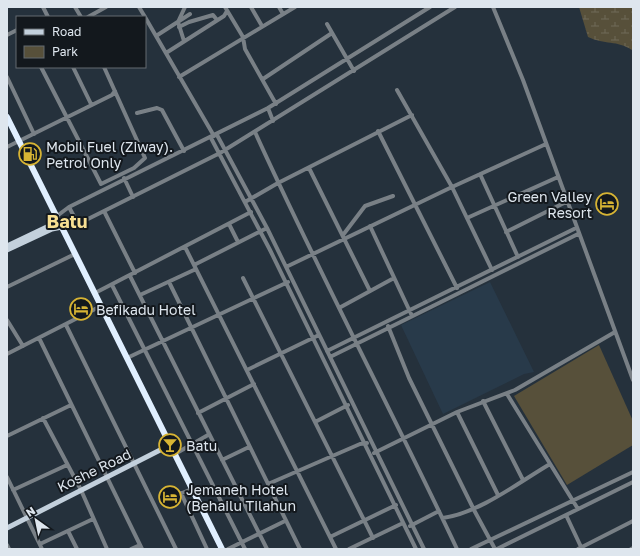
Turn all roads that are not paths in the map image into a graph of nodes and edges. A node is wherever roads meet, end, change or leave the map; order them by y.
1 (42, 7) edge
2 (76, 7) edge
3 (106, 7) edge
4 (139, 7) edge
5 (185, 7) edge
6 (251, 7) edge
7 (279, 7) edge
8 (295, 7) edge
9 (430, 7) edge
10 (455, 7) edge
11 (493, 7) edge
12 (226, 9) edge
13 (190, 14) dead end
14 (283, 14) junction
15 (47, 16) edge
16 (80, 16) edge
17 (90, 16) edge
18 (144, 16) edge
19 (146, 19) edge
20 (217, 20) junction
21 (178, 22) junction
22 (327, 24) dead end
23 (262, 26) junction
24 (179, 27) junction
25 (16, 30) edge
26 (332, 34) junction
27 (7, 35) edge
28 (156, 36) junction
29 (243, 37) junction
30 (184, 41) junction
31 (166, 54) junction
32 (346, 60) junction
33 (42, 68) edge
34 (73, 68) edge
35 (104, 68) edge
36 (354, 71) junction
37 (7, 77) edge
38 (179, 77) junction
39 (263, 79) junction
40 (397, 90) dead end
41 (115, 91) junction
42 (91, 104) junction
43 (276, 104) junction
44 (268, 108) junction
45 (137, 114) dead end
46 (412, 115) junction
47 (7, 117) edge
48 (67, 117) junction
49 (273, 121) junction
50 (378, 131) junction
51 (255, 132) junction
52 (34, 134) junction
53 (214, 136) junction
54 (19, 142) junction
55 (546, 144) junction
56 (7, 147) edge
57 (226, 150) junction
58 (184, 151) junction
59 (220, 153) junction
60 (233, 162) junction
61 (226, 165) junction
62 (309, 168) junction
63 (480, 174) junction
64 (121, 175) junction
65 (558, 177) junction
66 (124, 179) junction
67 (243, 182) junction
68 (278, 183) junction
69 (237, 185) junction
70 (452, 187) junction
71 (393, 196) dead end
72 (133, 197) junction
73 (252, 198) junction
74 (246, 202) junction
75 (566, 202) junction
76 (415, 204) junction
77 (69, 207) junction
78 (494, 207) junction
79 (104, 211) junction
80 (251, 212) junction
81 (56, 216) junction
82 (467, 218) junction
83 (78, 224) junction
84 (229, 224) junction
85 (370, 226) junction
86 (62, 228) junction
87 (267, 228) junction
88 (576, 228) junction
89 (260, 232) junction
90 (506, 232) junction
91 (578, 234) junction
92 (344, 237) junction
93 (238, 242) junction
94 (7, 246) edge
95 (185, 247) junction
96 (276, 247) junction
97 (7, 250) edge
98 (270, 250) junction
99 (75, 254) junction
100 (313, 254) junction
101 (518, 257) junction
102 (194, 265) junction
103 (286, 267) junction
104 (196, 270) junction
105 (492, 270) junction
106 (136, 273) junction
107 (288, 273) junction
108 (130, 276) junction
109 (282, 276) junction
110 (244, 278) dead end
111 (394, 278) junction
112 (292, 280) junction
113 (169, 282) junction
114 (286, 283) junction
115 (112, 285) junction
116 (7, 286) edge
117 (457, 287) junction
118 (370, 291) junction
119 (460, 292) junction
120 (95, 293) junction
121 (140, 295) junction
122 (252, 298) junction
123 (101, 306) junction
124 (305, 306) junction
125 (339, 308) junction
126 (298, 309) junction
127 (410, 310) junction
128 (219, 314) junction
129 (412, 316) junction
130 (7, 320) edge
131 (387, 322) junction
132 (66, 324) junction
133 (190, 327) junction
134 (373, 328) junction
135 (388, 328) junction
136 (615, 332) junction
137 (376, 334) junction
138 (319, 335) junction
139 (39, 338) junction
140 (312, 338) junction
141 (354, 338) junction
142 (164, 340) junction
143 (357, 343) junction
144 (23, 346) junction
145 (144, 350) junction
146 (327, 351) junction
147 (7, 354) edge
148 (281, 354) junction
149 (330, 357) junction
150 (127, 358) junction
151 (247, 370) junction
152 (338, 376) junction
153 (332, 379) junction
154 (633, 380) edge
155 (254, 384) junction
156 (507, 394) junction
157 (225, 399) junction
158 (483, 401) junction
159 (351, 402) junction
160 (71, 405) junction
161 (346, 406) junction
162 (457, 412) junction
163 (198, 413) junction
164 (43, 418) junction
165 (315, 422) junction
166 (361, 422) junction
167 (432, 424) junction
168 (355, 425) junction
169 (208, 435) junction
170 (7, 436) edge
171 (368, 437) junction
172 (404, 437) junction
173 (370, 442) junction
174 (362, 443) junction
175 (192, 445) junction
176 (170, 446) junction
177 (249, 447) junction
178 (375, 452) junction
179 (174, 454) junction
180 (370, 454) junction
181 (331, 456) junction
182 (222, 460) junction
183 (134, 464) junction
184 (550, 464) junction
185 (67, 465) junction
186 (297, 471) junction
187 (633, 472) edge
188 (7, 477) edge
189 (106, 478) junction
190 (389, 478) junction
191 (523, 480) junction
192 (383, 481) junction
193 (633, 482) edge
194 (268, 484) junction
195 (192, 489) junction
196 (13, 490) junction
197 (81, 490) junction
198 (182, 494) junction
199 (498, 495) junction
200 (167, 499) dead end
201 (573, 500) junction
202 (401, 503) junction
203 (395, 506) junction
204 (578, 509) junction
205 (474, 510) junction
206 (439, 511) junction
207 (566, 515) junction
208 (27, 517) junction
209 (443, 518) junction
210 (93, 519) junction
211 (286, 521) junction
212 (364, 521) junction
213 (633, 521) edge
214 (403, 523) junction
215 (412, 526) junction
216 (7, 528) edge
217 (406, 528) junction
218 (68, 531) junction
219 (259, 534) junction
220 (330, 537) junction
221 (373, 538) junction
222 (490, 540) junction
223 (420, 541) junction
224 (242, 542) junction
225 (40, 544) junction
226 (414, 544) junction
227 (7, 545) edge
228 (141, 547) edge
229 (581, 548) edge
230 (9, 549) edge
231 (42, 549) edge
232 (77, 549) edge
233 (107, 549) edge
234 (131, 549) edge
235 (176, 549) edge
236 (208, 549) edge
237 (222, 549) edge
238 (228, 549) edge
239 (245, 549) edge
240 (267, 549) edge
241 (300, 549) edge
242 (336, 549) edge
243 (349, 549) edge
244 (416, 549) edge
245 (424, 549) edge
246 (457, 549) edge
247 (472, 549) edge
248 (496, 549) edge

1 - 15 street
2 - 16 street
3 - 17 street
4 - 18 street
5 - 21 street
6 - 23 street
7 - 14 street
8 - 14 street
9 - 32 street
10 - 36 street
11 - 55 street
12 - 20 street
12 - 29 street
13 - 21 street
14 - 23 street
19 - 28 street
20 - 24 street
20 - 30 street
21 - 24 street
21 - 28 street
22 - 26 street
23 - 29 street
24 - 30 street
25 - 27 street
26 - 32 street
26 - 39 street
28 - 31 street
29 - 38 street
29 - 39 street
30 - 31 street
31 - 38 street
32 - 36 street
32 - 43 street
33 - 48 street
34 - 42 street
35 - 41 street
36 - 49 street
37 - 52 street
38 - 53 street
39 - 43 street
40 - 46 street
41 - 42 street
41 - 64 street
42 - 48 street
43 - 44 street
44 - 49 street
44 - 53 street
45 - 58 street
46 - 50 street
46 - 70 street
47 - 54 highway
48 - 52 street
48 - 64 street
49 - 51 street
50 - 62 street
50 - 76 street
51 - 57 street
51 - 68 street
52 - 54 street
53 - 57 street
53 - 58 street
53 - 59 street
54 - 56 street
54 - 81 highway
55 - 63 street
55 - 65 street
57 - 59 street
57 - 60 street
58 - 66 street
59 - 61 street
59 - 72 street
60 - 61 street
60 - 67 street
61 - 69 street
62 - 68 street
62 - 92 street
63 - 70 street
63 - 78 street
64 - 66 street
65 - 75 street
65 - 78 street
66 - 72 street
66 - 77 street
67 - 69 street
67 - 73 street
68 - 73 street
68 - 100 street
69 - 74 street
70 - 76 street
70 - 82 street
71 - 92 street
72 - 79 street
73 - 74 street
73 - 87 street
74 - 80 street
75 - 88 street
75 - 90 street
76 - 85 street
76 - 117 street
77 - 81 street
77 - 83 street
78 - 82 street
78 - 90 street
79 - 83 street
79 - 106 street
80 - 84 street
80 - 89 street
81 - 86 highway
81 - 94 main road
82 - 105 street
83 - 86 street
84 - 93 street
84 - 95 street
85 - 92 street
85 - 111 street
86 - 97 main road
86 - 99 highway
87 - 89 street
87 - 96 street
88 - 91 street
88 - 101 street
89 - 93 street
89 - 98 street
90 - 101 street
91 - 119 street
91 - 136 street
92 - 100 street
92 - 118 street
93 - 102 street
95 - 102 street
95 - 106 street
96 - 98 street
96 - 103 street
98 - 109 street
99 - 116 street
99 - 120 highway
100 - 103 street
100 - 125 street
101 - 105 street
102 - 104 street
103 - 107 street
104 - 113 street
104 - 128 street
105 - 117 street
106 - 108 street
107 - 109 street
107 - 112 street
108 - 115 street
108 - 121 street
109 - 114 street
110 - 122 street
111 - 118 street
111 - 127 street
112 - 114 street
112 - 124 street
113 - 121 street
113 - 133 street
114 - 122 street
114 - 126 street
115 - 120 street
115 - 145 street
117 - 119 street
117 - 127 street
118 - 125 street
119 - 129 street
120 - 123 highway
121 - 142 street
122 - 128 street
122 - 148 street
123 - 132 street
123 - 150 highway
124 - 126 street
124 - 138 street
125 - 141 street
126 - 140 street
127 - 129 street
127 - 131 street
128 - 133 street
128 - 151 street
129 - 135 street
130 - 144 street
131 - 134 street
131 - 135 street
132 - 139 street
132 - 183 street
133 - 142 street
133 - 157 street
134 - 137 street
134 - 141 street
135 - 137 street
135 - 167 street
136 - 154 street
136 - 156 street
137 - 143 street
138 - 140 street
138 - 146 street
139 - 144 street
139 - 160 street
140 - 148 street
140 - 153 street
141 - 143 street
141 - 146 street
142 - 145 street
142 - 163 street
143 - 149 street
143 - 172 street
144 - 147 street
145 - 150 street
145 - 175 street
146 - 149 street
148 - 151 street
148 - 165 street
149 - 152 street
150 - 176 highway
151 - 155 street
152 - 153 street
152 - 159 street
153 - 161 street
155 - 157 street
155 - 186 street
156 - 158 street
156 - 184 street
157 - 163 street
157 - 177 street
158 - 162 street
158 - 191 street
159 - 161 street
159 - 166 street
160 - 164 street
160 - 189 street
161 - 165 street
161 - 168 street
162 - 167 street
162 - 199 street
163 - 169 street
164 - 170 street
164 - 185 street
165 - 181 street
166 - 168 street
166 - 171 street
167 - 172 street
167 - 205 street
168 - 174 street
169 - 175 street
169 - 182 street
171 - 173 street
171 - 174 street
172 - 178 street
172 - 206 street
173 - 174 street
173 - 178 street
174 - 180 street
174 - 181 street
175 - 179 street
175 - 224 street
176 - 179 highway
176 - 183 main road, Koshe Road
177 - 182 street
177 - 194 street
178 - 180 street
178 - 190 street
179 - 195 highway
180 - 192 street
181 - 186 street
181 - 212 street
182 - 219 street
183 - 189 main road, Koshe Road
183 - 235 street
184 - 191 street
184 - 201 street
185 - 196 street
185 - 197 street
186 - 194 street
186 - 220 street
187 - 201 street
188 - 196 street
189 - 197 main road, Koshe Road
189 - 228 street
190 - 192 street
190 - 202 street
191 - 199 street
192 - 203 street
193 - 204 street
194 - 211 street
195 - 198 street
195 - 237 highway
196 - 208 street
197 - 208 main road, Koshe Road
197 - 210 street
198 - 200 street
198 - 236 street
199 - 205 street
201 - 204 street
201 - 222 street
202 - 203 street
202 - 215 street
203 - 212 street
203 - 214 street
204 - 207 street
205 - 209 street
205 - 222 street
206 - 209 street
206 - 215 street
207 - 229 street
207 - 248 street
208 - 216 main road, Koshe Road
208 - 225 street
209 - 246 street
210 - 218 street
210 - 233 street
211 - 219 street
211 - 241 street
212 - 220 street
212 - 221 street
213 - 229 street
214 - 217 street
214 - 221 street
215 - 217 street
215 - 223 street
217 - 226 street
218 - 225 street
218 - 232 street
219 - 224 street
219 - 240 street
220 - 242 street
221 - 243 street
222 - 247 street
222 - 248 street
223 - 226 street
223 - 245 street
224 - 238 street
224 - 239 street
225 - 231 street
226 - 244 street
227 - 230 street
228 - 234 street

